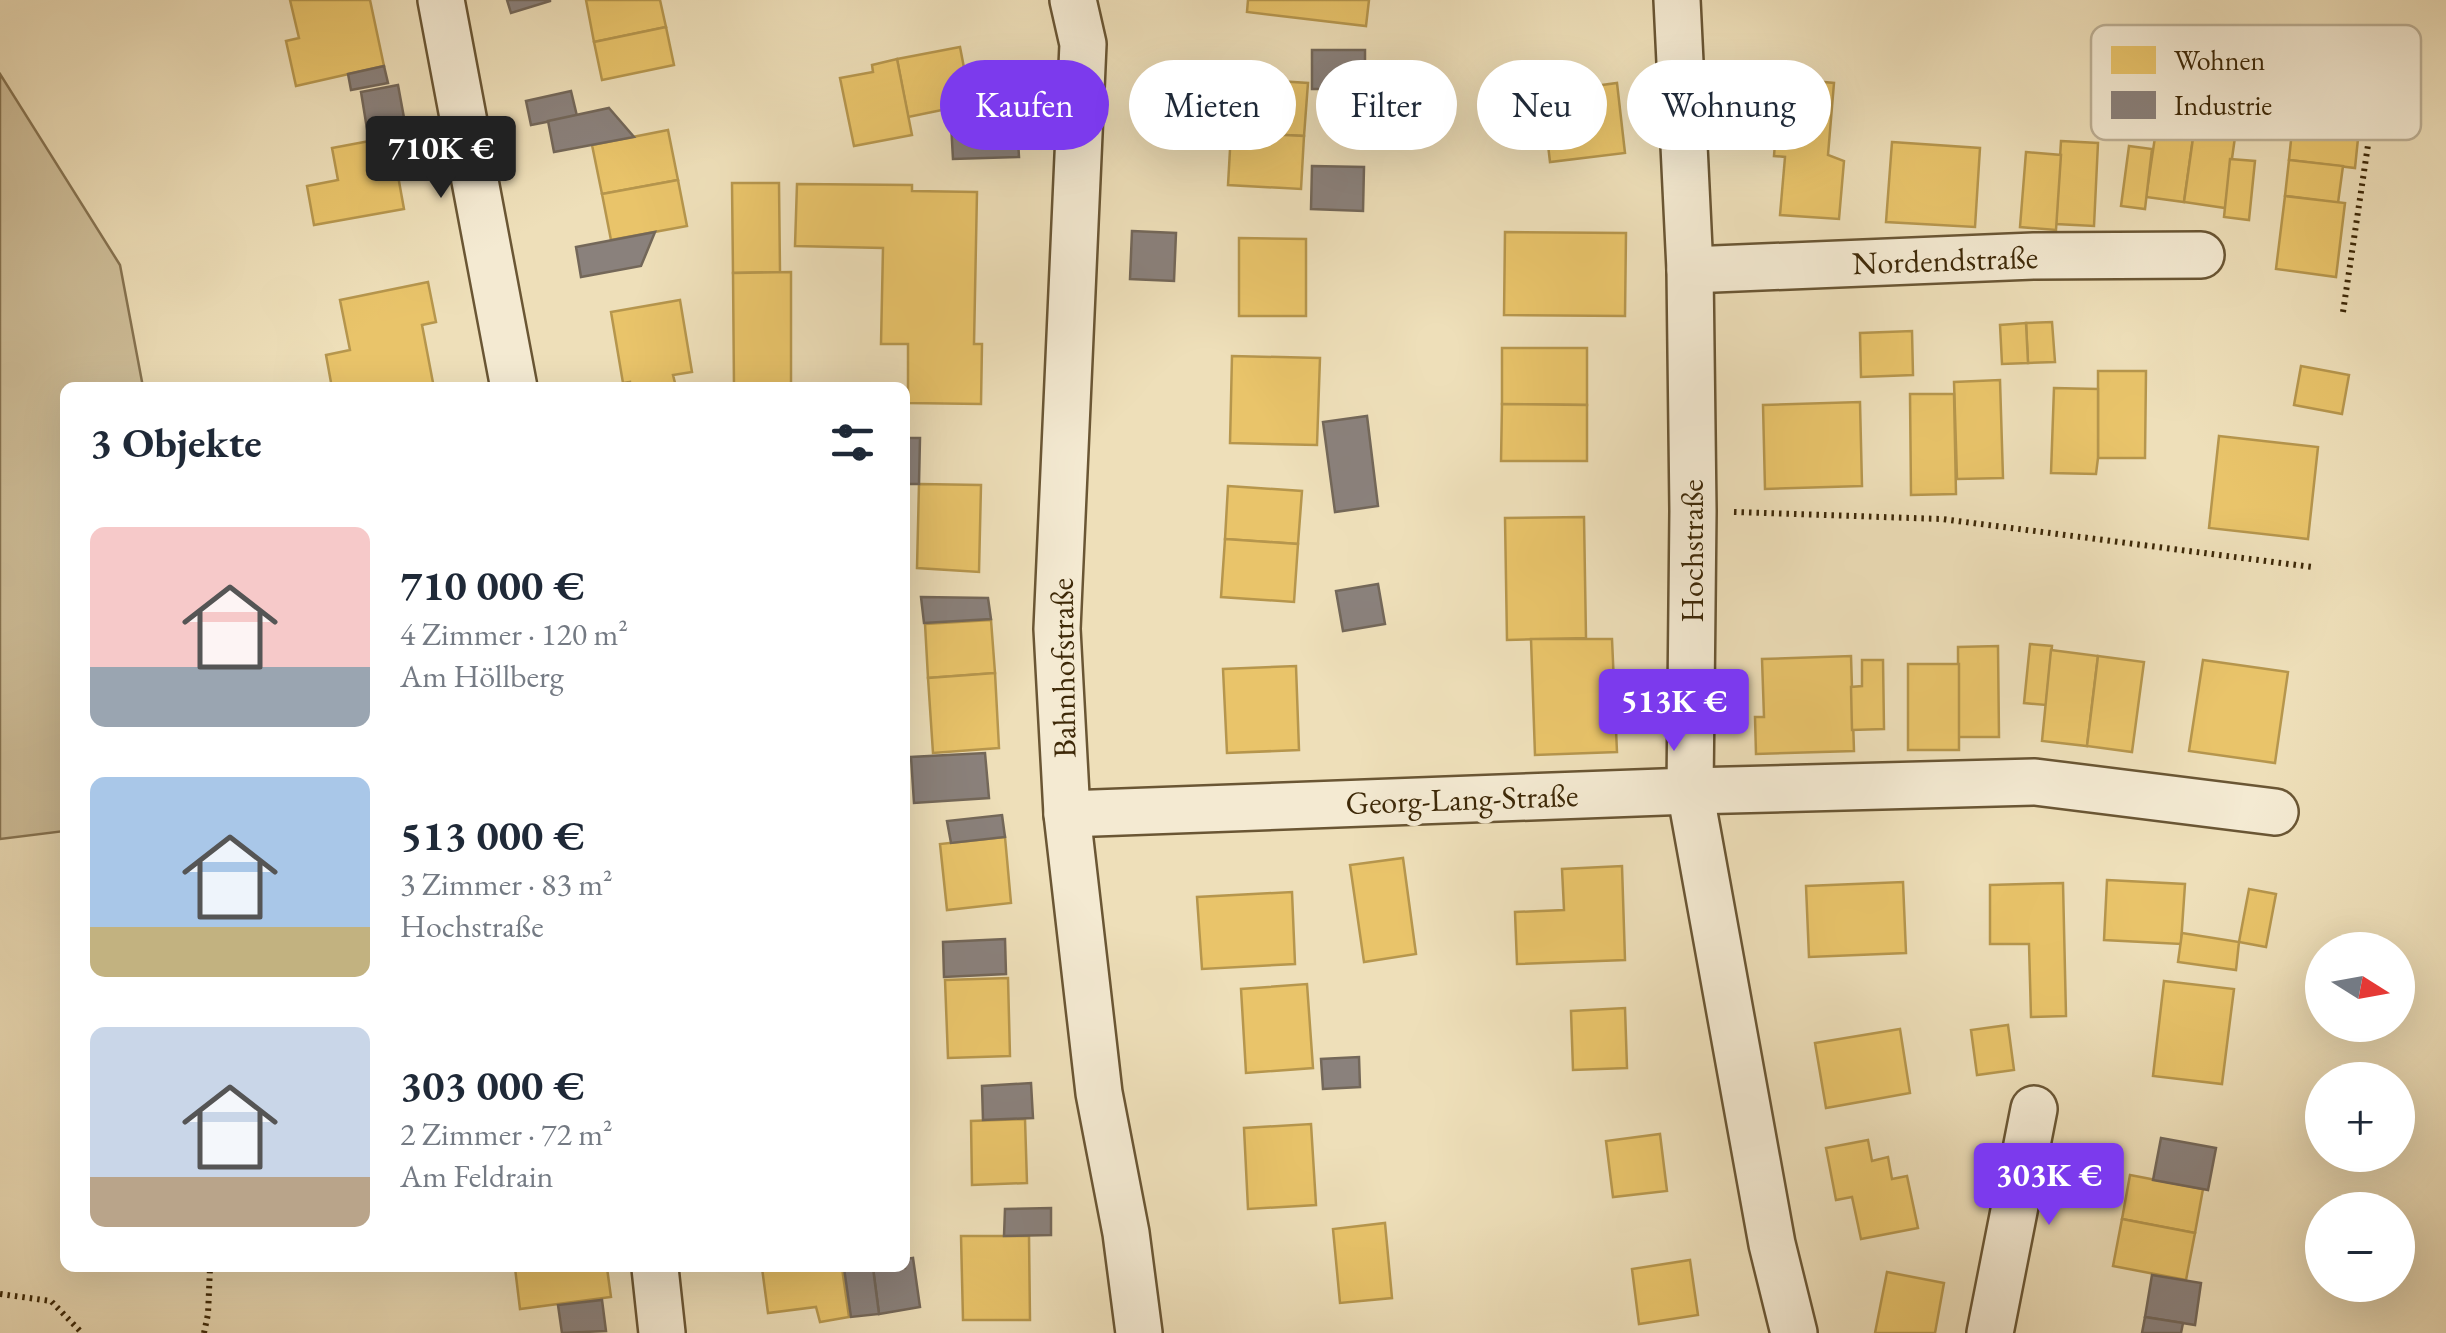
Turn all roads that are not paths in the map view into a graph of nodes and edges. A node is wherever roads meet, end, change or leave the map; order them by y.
1 (441, 0) edge
2 (1073, 0) edge
3 (1676, 0) edge
4 (2201, 255) dead end
5 (1690, 270) junction
6 (513, 382) edge
7 (1690, 791) junction
8 (2275, 812) dead end
9 (1068, 814) junction
10 (2034, 1109) dead end
11 (655, 1272) edge
12 (662, 1333) edge
13 (1139, 1333) edge
14 (1794, 1333) edge
15 (1990, 1333) edge

1 - 6 street
2 - 9 street, Bahnhofstraße
3 - 5 street, Hochstraße
4 - 5 street, Nordendstraße
5 - 7 street, Hochstraße
7 - 8 street, Georg-Lang-Straße
7 - 9 street, Georg-Lang-Straße
7 - 14 street, Hochstraße
9 - 13 street, Bahnhofstraße
10 - 15 street
11 - 12 street

